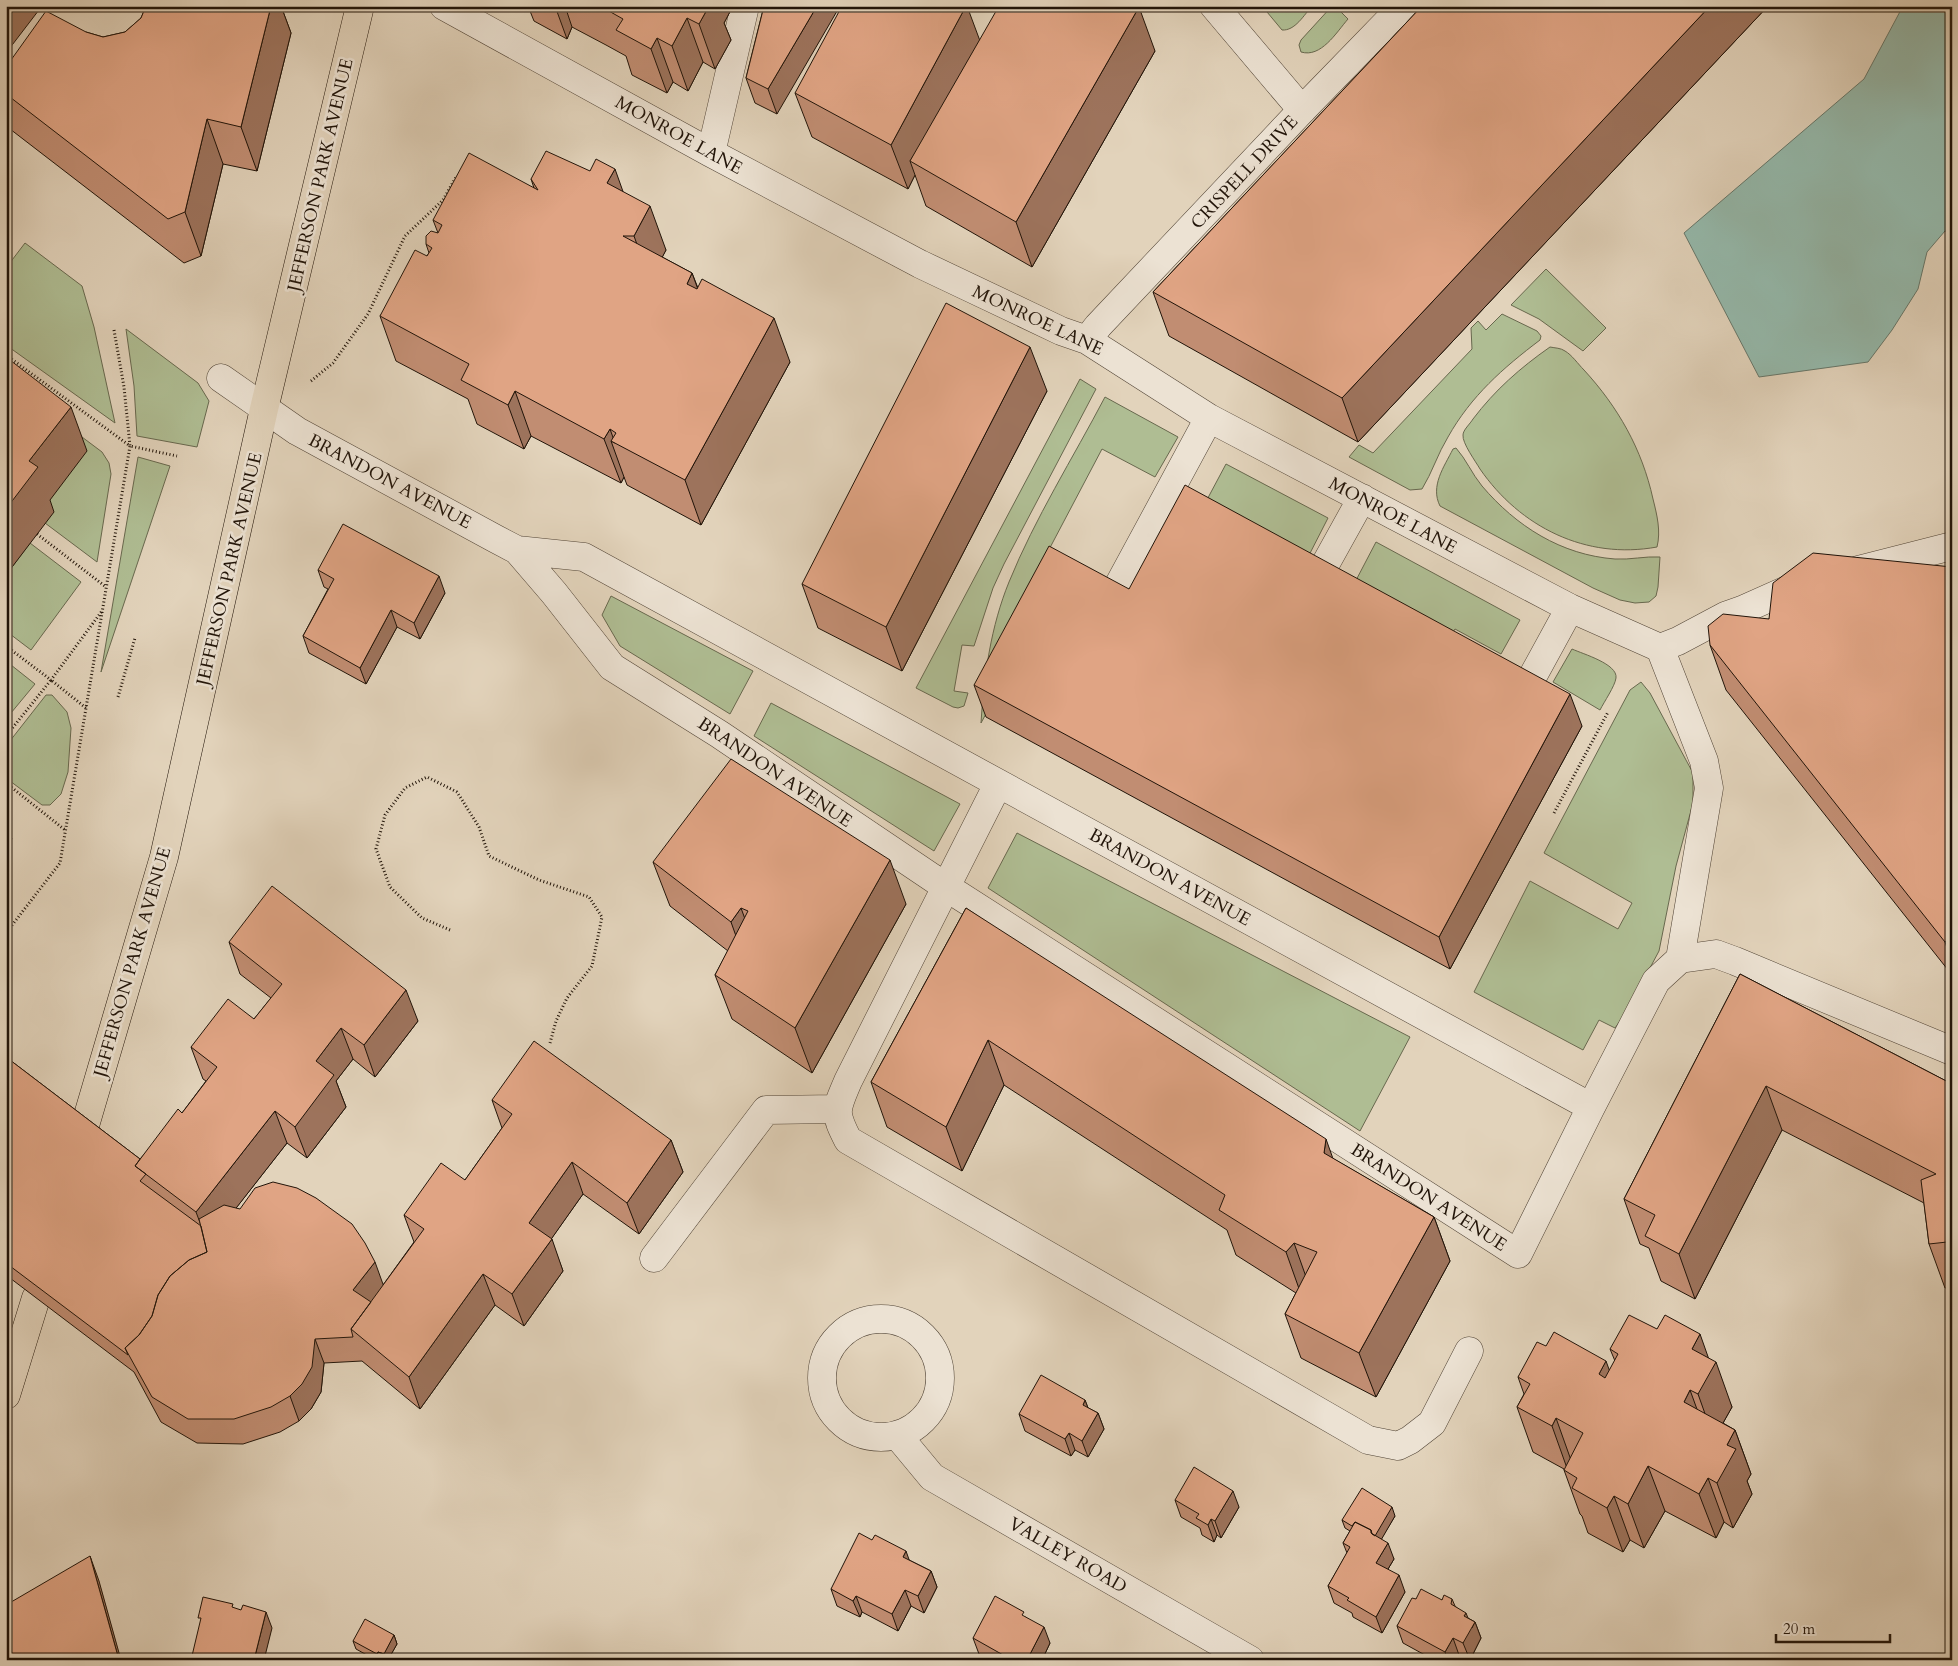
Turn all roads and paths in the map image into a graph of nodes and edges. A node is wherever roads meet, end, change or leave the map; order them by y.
1 (360, 6) edge
2 (444, 6) edge
3 (745, 6) edge
4 (1214, 6) edge
5 (1403, 6) edge
6 (1302, 110) junction
7 (711, 153) junction
8 (457, 176) edge
9 (114, 330) dead end
10 (1087, 340) junction
11 (6, 355) edge
12 (221, 378) dead end
13 (312, 381) dead end
14 (264, 409) junction
15 (1209, 418) junction
16 (130, 446) junction
17 (177, 456) dead end
18 (1362, 498) junction
19 (37, 534) dead end
20 (1952, 546) edge
21 (517, 550) junction
22 (1316, 581) edge
23 (107, 587) junction
24 (1115, 592) edge
25 (1570, 608) junction
26 (102, 610) junction
27 (135, 638) dead end
28 (6, 646) edge
29 (1660, 648) junction
30 (51, 680) junction
31 (1523, 694) edge
32 (118, 698) dead end
33 (86, 708) junction
34 (1608, 712) dead end
35 (6, 736) edge
36 (6, 783) edge
37 (998, 784) junction
38 (1554, 813) dead end
39 (66, 831) junction
40 (946, 887) junction
41 (450, 930) dead end
42 (6, 932) edge
43 (1680, 958) junction
44 (550, 1043) dead end
45 (1952, 1051) edge
46 (1591, 1107) junction
47 (836, 1109) junction
48 (84, 1128) edge
49 (654, 1258) dead end
50 (36, 1298) edge
51 (1469, 1351) dead end
52 (6, 1395) edge
53 (898, 1436) junction
54 (1250, 1660) edge

1 - 14 main road, JEFFERSON PARK AVENUE
2 - 7 street, MONROE LANE
3 - 7 street
4 - 6 street
5 - 6 street, CRISPELL DRIVE
6 - 10 street, CRISPELL DRIVE
7 - 10 street, MONROE LANE
8 - 13 path
9 - 16 path
10 - 15 street, MONROE LANE
11 - 16 path
12 - 14 street, BRANDON AVENUE
14 - 21 street, BRANDON AVENUE
14 - 48 main road, JEFFERSON PARK AVENUE
15 - 18 street, MONROE LANE
15 - 24 street
16 - 17 path
16 - 23 path
18 - 22 street
18 - 25 street, MONROE LANE
19 - 23 path
20 - 29 street
21 - 37 street, BRANDON AVENUE
21 - 40 street, BRANDON AVENUE
23 - 26 path
25 - 29 street, MONROE LANE
25 - 31 street
26 - 30 path
26 - 33 path
27 - 32 path
28 - 30 path
29 - 43 street
30 - 33 path
30 - 35 path
33 - 39 path
34 - 38 path
36 - 39 path
37 - 40 street
37 - 46 street, BRANDON AVENUE
39 - 42 path
40 - 46 street, BRANDON AVENUE
40 - 47 street
41 - 44 path
43 - 45 street
43 - 46 street
47 - 49 street
47 - 51 street
50 - 52 main road
53 - 53 street
53 - 54 street, VALLEY ROAD

